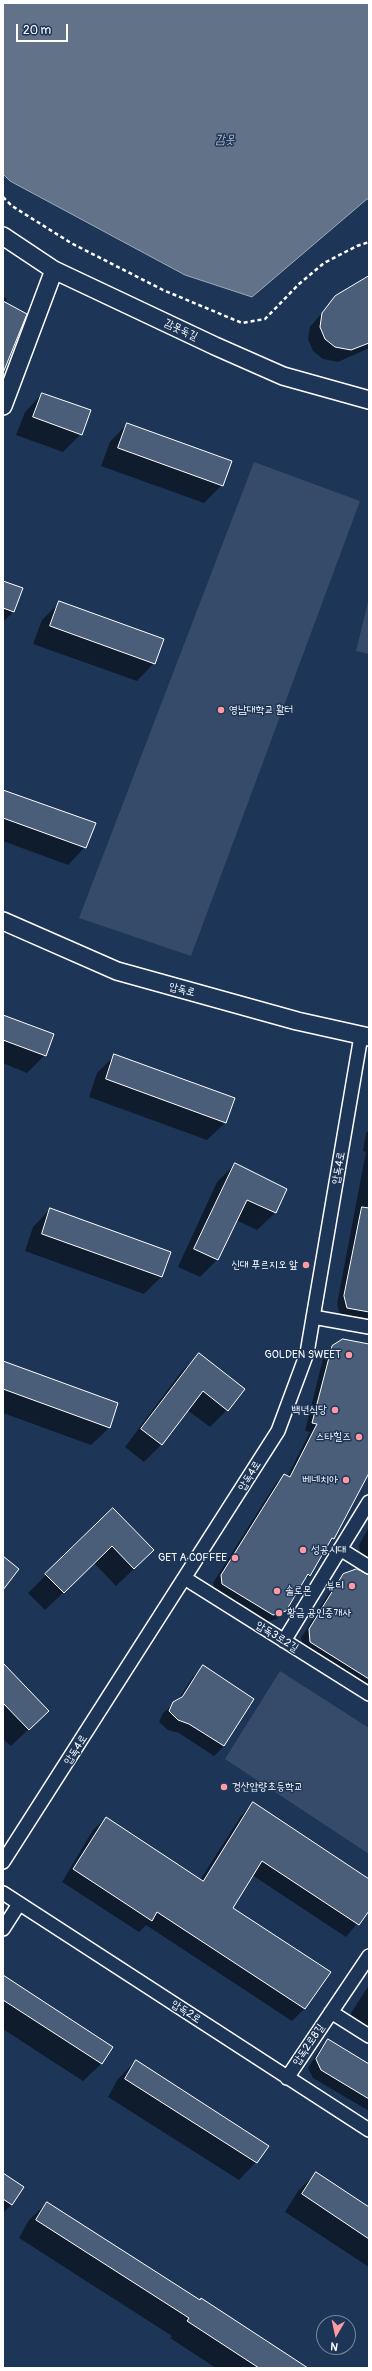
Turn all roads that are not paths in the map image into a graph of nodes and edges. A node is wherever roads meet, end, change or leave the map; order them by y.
1 (3, 236) edge
2 (54, 270) junction
3 (369, 400) edge
4 (3, 406) edge
5 (3, 921) edge
6 (365, 1037) edge
7 (313, 1317) junction
8 (369, 1327) edge
9 (369, 1502) edge
10 (340, 1549) junction
11 (369, 1567) edge
12 (186, 1579) junction
13 (284, 1641) junction
14 (369, 1694) edge
15 (3, 1862) edge
16 (3, 1893) edge
17 (19, 1904) junction
18 (3, 1929) edge
19 (369, 1956) edge
20 (332, 2012) junction
21 (369, 2036) edge
22 (287, 2078) junction
23 (369, 2130) edge

1 - 2 street, 감못둑길
2 - 3 street, 감못둑길
2 - 4 street
5 - 6 street, 압독로
6 - 7 street, 압독4로
7 - 8 street
7 - 12 street, 압독4로
9 - 10 street
10 - 11 street
10 - 13 street
12 - 13 street, 압독3로2길
12 - 15 street, 압독4로
13 - 14 street, 압독3로2길
16 - 17 street, 압독2로
17 - 18 street
17 - 22 street, 압독2로
19 - 20 street, 압독2로8길
20 - 21 street
20 - 22 street, 압독2로8길
22 - 23 street, 압독2로

